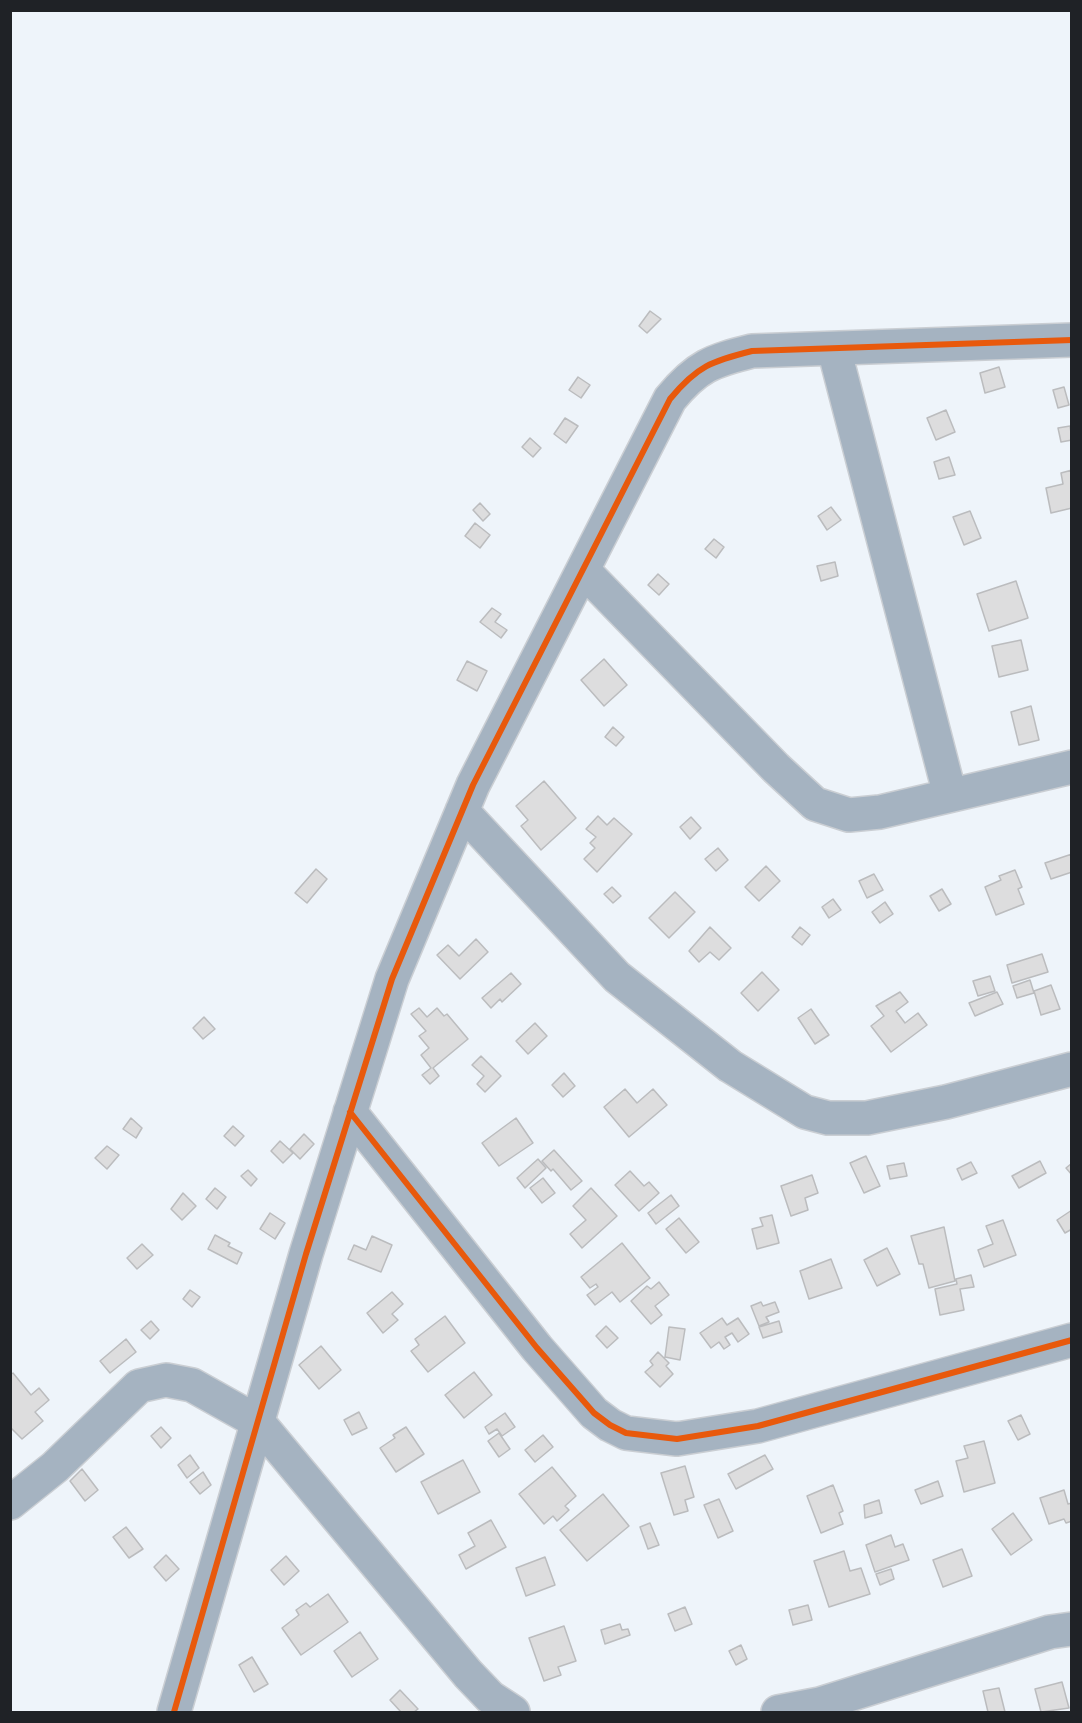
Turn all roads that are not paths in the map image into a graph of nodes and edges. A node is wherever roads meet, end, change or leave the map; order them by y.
1 (1071, 340) edge
2 (834, 349) junction
3 (583, 570) junction
4 (1071, 767) edge
5 (950, 795) junction
6 (462, 811) junction
7 (1071, 1069) edge
8 (350, 1112) junction
9 (1071, 1340) edge
10 (258, 1422) junction
11 (10, 1503) edge
12 (1071, 1629) edge
13 (174, 1713) edge
14 (513, 1713) edge
15 (778, 1713) edge

1 - 2 street
2 - 3 street
2 - 5 street
3 - 5 street
3 - 6 street
4 - 5 street
6 - 7 street
6 - 8 street
8 - 9 street
8 - 10 street
10 - 11 street
10 - 13 street
10 - 14 street
12 - 15 street

